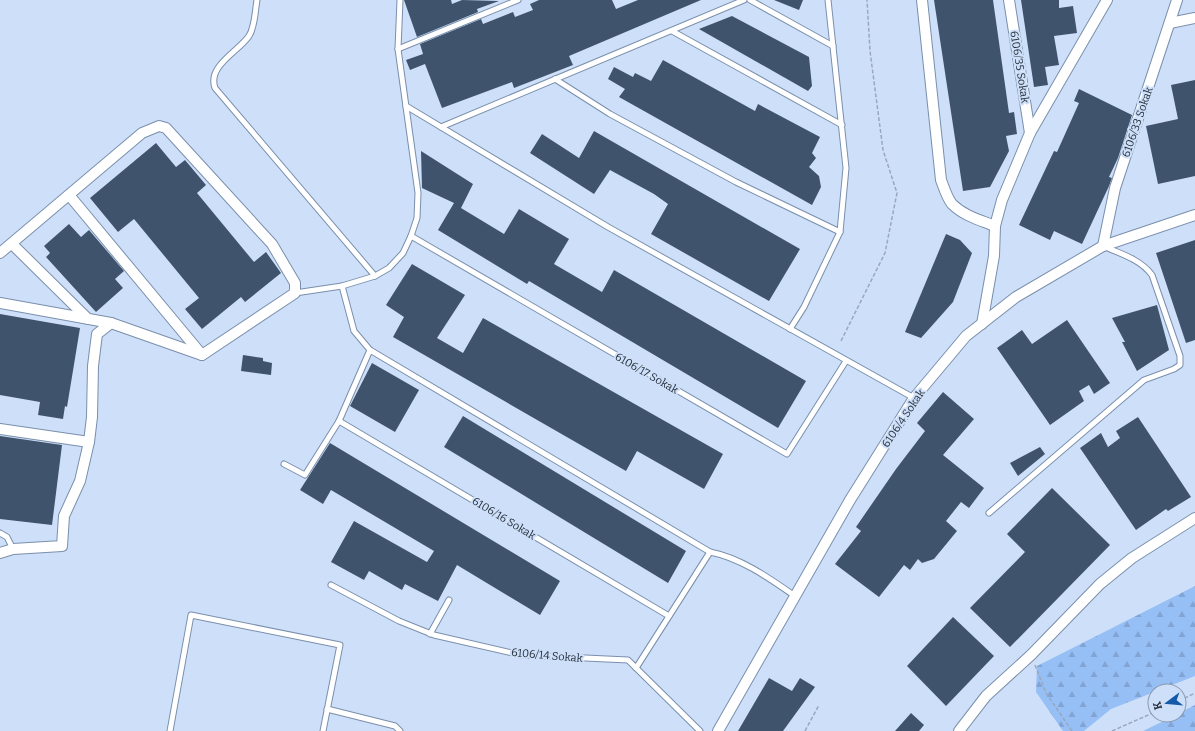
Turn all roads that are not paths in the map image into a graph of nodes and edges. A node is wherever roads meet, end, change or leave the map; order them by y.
1 (257, 0) edge
2 (400, 0) edge
3 (518, 0) edge
4 (744, 0) edge
5 (750, 0) edge
6 (828, 0) edge
7 (922, 0) edge
8 (1009, 0) edge
9 (1107, 0) edge
10 (1177, 0) edge
11 (1195, 18) edge
12 (1170, 23) junction
13 (672, 31) junction
14 (833, 46) junction
15 (398, 49) junction
16 (555, 79) junction
17 (406, 106) junction
18 (842, 125) junction
19 (441, 127) junction
20 (1030, 133) junction
21 (69, 195) junction
22 (1195, 215) edge
23 (995, 226) junction
24 (840, 232) junction
25 (412, 236) junction
26 (12, 244) junction
27 (1104, 246) junction
28 (0, 253) edge
29 (375, 276) junction
30 (342, 286) junction
31 (295, 293) junction
32 (0, 303) edge
33 (88, 319) junction
34 (111, 323) junction
35 (982, 324) junction
36 (790, 329) junction
37 (370, 350) junction
38 (202, 355) junction
39 (846, 361) junction
40 (914, 398) junction
41 (339, 421) junction
42 (0, 429) edge
43 (89, 442) junction
44 (284, 464) dead end
45 (989, 513) dead end
46 (1195, 518) edge
47 (0, 533) edge
48 (12, 549) junction
49 (710, 552) junction
50 (0, 553) edge
51 (331, 585) dead end
52 (795, 596) junction
53 (449, 600) dead end
54 (669, 616) junction
55 (430, 634) junction
56 (636, 668) junction
57 (327, 709) junction
58 (170, 731) edge
59 (323, 731) edge
60 (400, 731) edge
61 (700, 731) edge
62 (718, 731) edge
63 (959, 731) edge

1 - 29 lane
2 - 15 lane
3 - 15 lane
4 - 13 lane
5 - 14 lane
6 - 14 lane
7 - 23 street
8 - 20 street, 6106/35 Sokak
9 - 20 street
10 - 12 street, 6106/33 Sokak
11 - 12 street
12 - 27 street, 6106/33 Sokak
13 - 16 lane
13 - 18 lane
14 - 18 lane
15 - 17 lane
16 - 19 lane
16 - 24 lane
17 - 19 lane
17 - 25 lane
18 - 24 lane
19 - 36 lane
20 - 23 street
21 - 26 street
21 - 31 street
21 - 38 street
22 - 27 street, 6106/4 Sokak
23 - 35 street
24 - 36 lane
25 - 29 lane
25 - 39 lane, 6106/17 Sokak
26 - 28 street
26 - 33 street
27 - 35 street, 6106/4 Sokak
27 - 45 lane
29 - 30 lane
30 - 31 lane
30 - 37 lane
31 - 38 street
32 - 33 street
33 - 34 street
34 - 38 street
34 - 43 street
35 - 40 street, 6106/4 Sokak
36 - 39 lane
37 - 41 lane
37 - 49 lane
39 - 40 lane
40 - 52 street, 6106/4 Sokak
41 - 44 lane
41 - 54 lane, 6106/16 Sokak
42 - 43 street
43 - 48 street
46 - 63 street
47 - 48 lane
48 - 50 street
49 - 52 lane
49 - 54 lane
51 - 55 lane, 6106/14 Sokak
52 - 62 street, 6106/4 Sokak
53 - 55 lane
54 - 56 lane
55 - 56 lane, 6106/14 Sokak
56 - 61 lane, 6106/14 Sokak
57 - 58 lane
57 - 59 lane
57 - 60 lane

